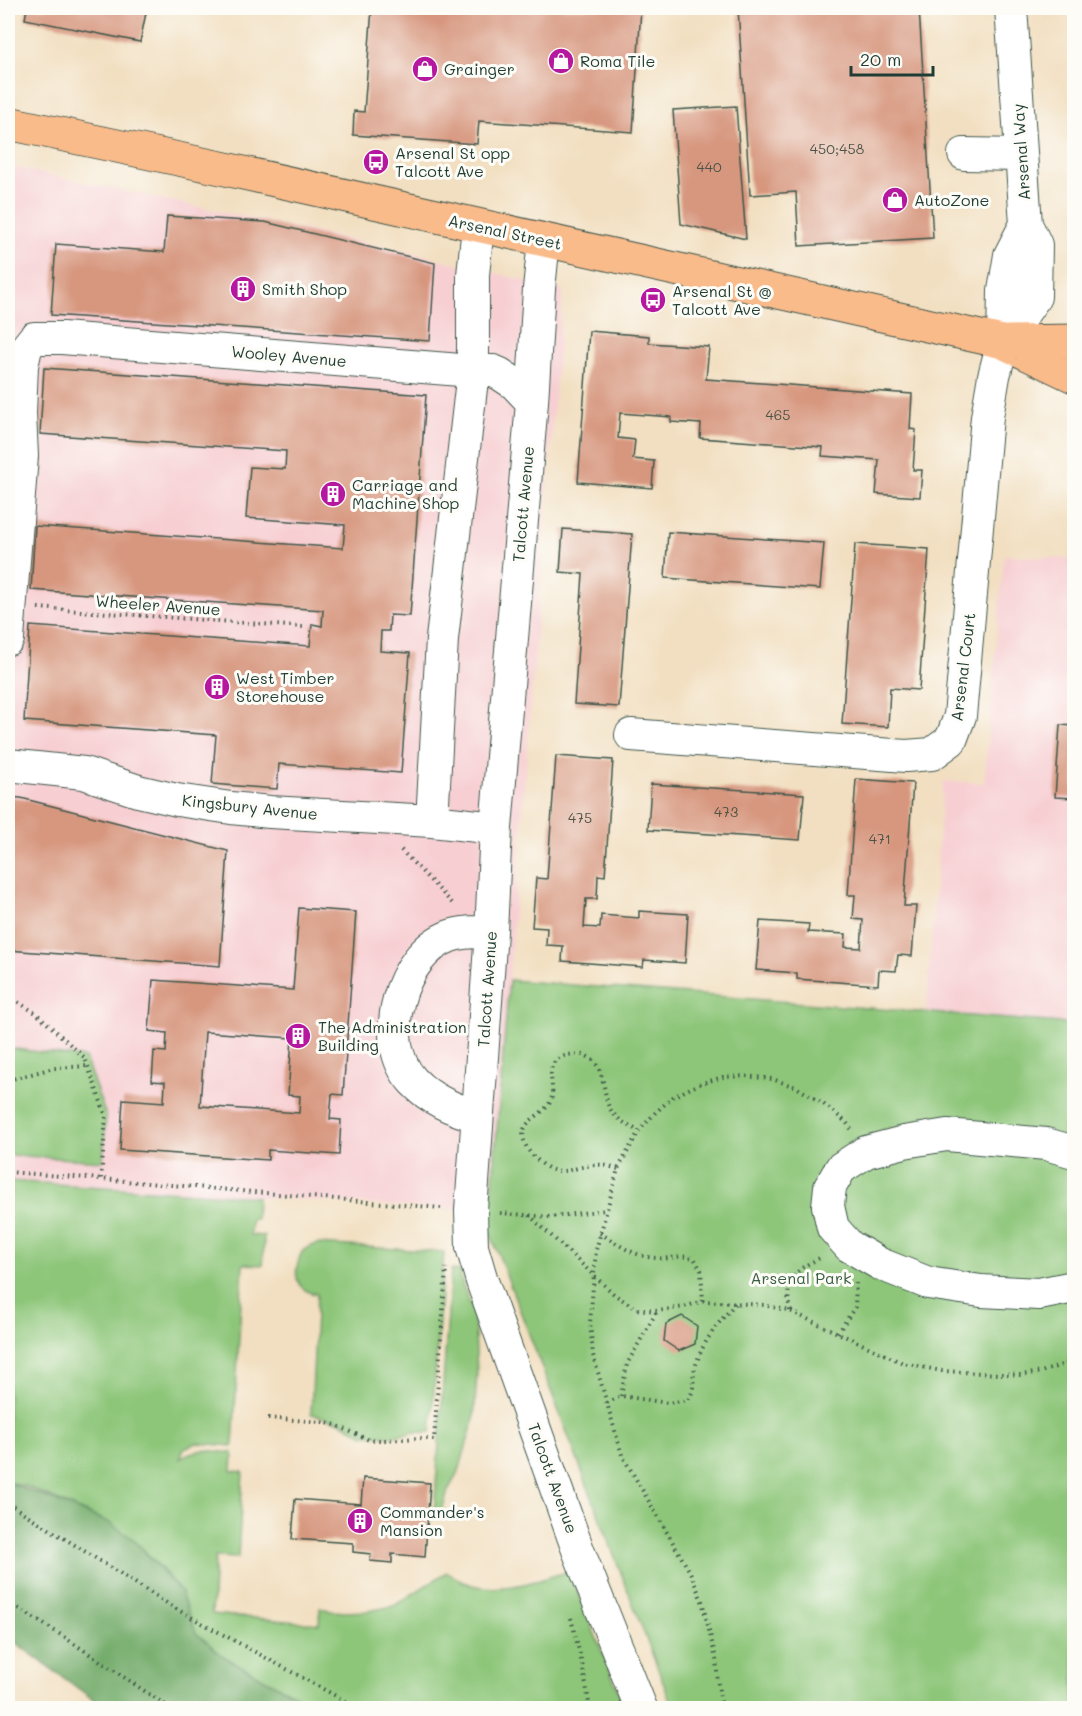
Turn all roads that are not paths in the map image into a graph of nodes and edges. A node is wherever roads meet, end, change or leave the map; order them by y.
1 (1011, 8) edge
2 (8, 123) edge
3 (964, 154) dead end
4 (1021, 155) junction
5 (478, 226) junction
6 (543, 240) junction
7 (1074, 341) edge
8 (1003, 342) junction
9 (473, 371) junction
10 (1074, 376) edge
11 (532, 402) junction
12 (8, 639) edge
13 (631, 735) dead end
14 (8, 765) edge
15 (432, 820) junction
16 (496, 828) junction
17 (491, 932) junction
18 (477, 1116) junction
19 (1074, 1152) edge
20 (1074, 1287) edge
21 (641, 1708) edge

1 - 4 street, Arsenal Way
2 - 5 main road, Arsenal Street
3 - 4 street
4 - 8 street, Arsenal Way
5 - 6 main road, Arsenal Street
5 - 9 street
6 - 8 main road, Arsenal Street
6 - 11 street, Talcott Avenue
7 - 8 main road, Arsenal Street
8 - 10 main road, Arsenal Street
8 - 13 street, Arsenal Court
9 - 11 street, Wooley Avenue
9 - 12 street, Wooley Avenue
9 - 15 street
11 - 16 street, Talcott Avenue
14 - 15 street, Kingsbury Avenue
15 - 16 street, Kingsbury Avenue
16 - 17 street, Talcott Avenue
17 - 18 street, Talcott Avenue
17 - 18 street
18 - 21 street, Talcott Avenue
19 - 20 street

